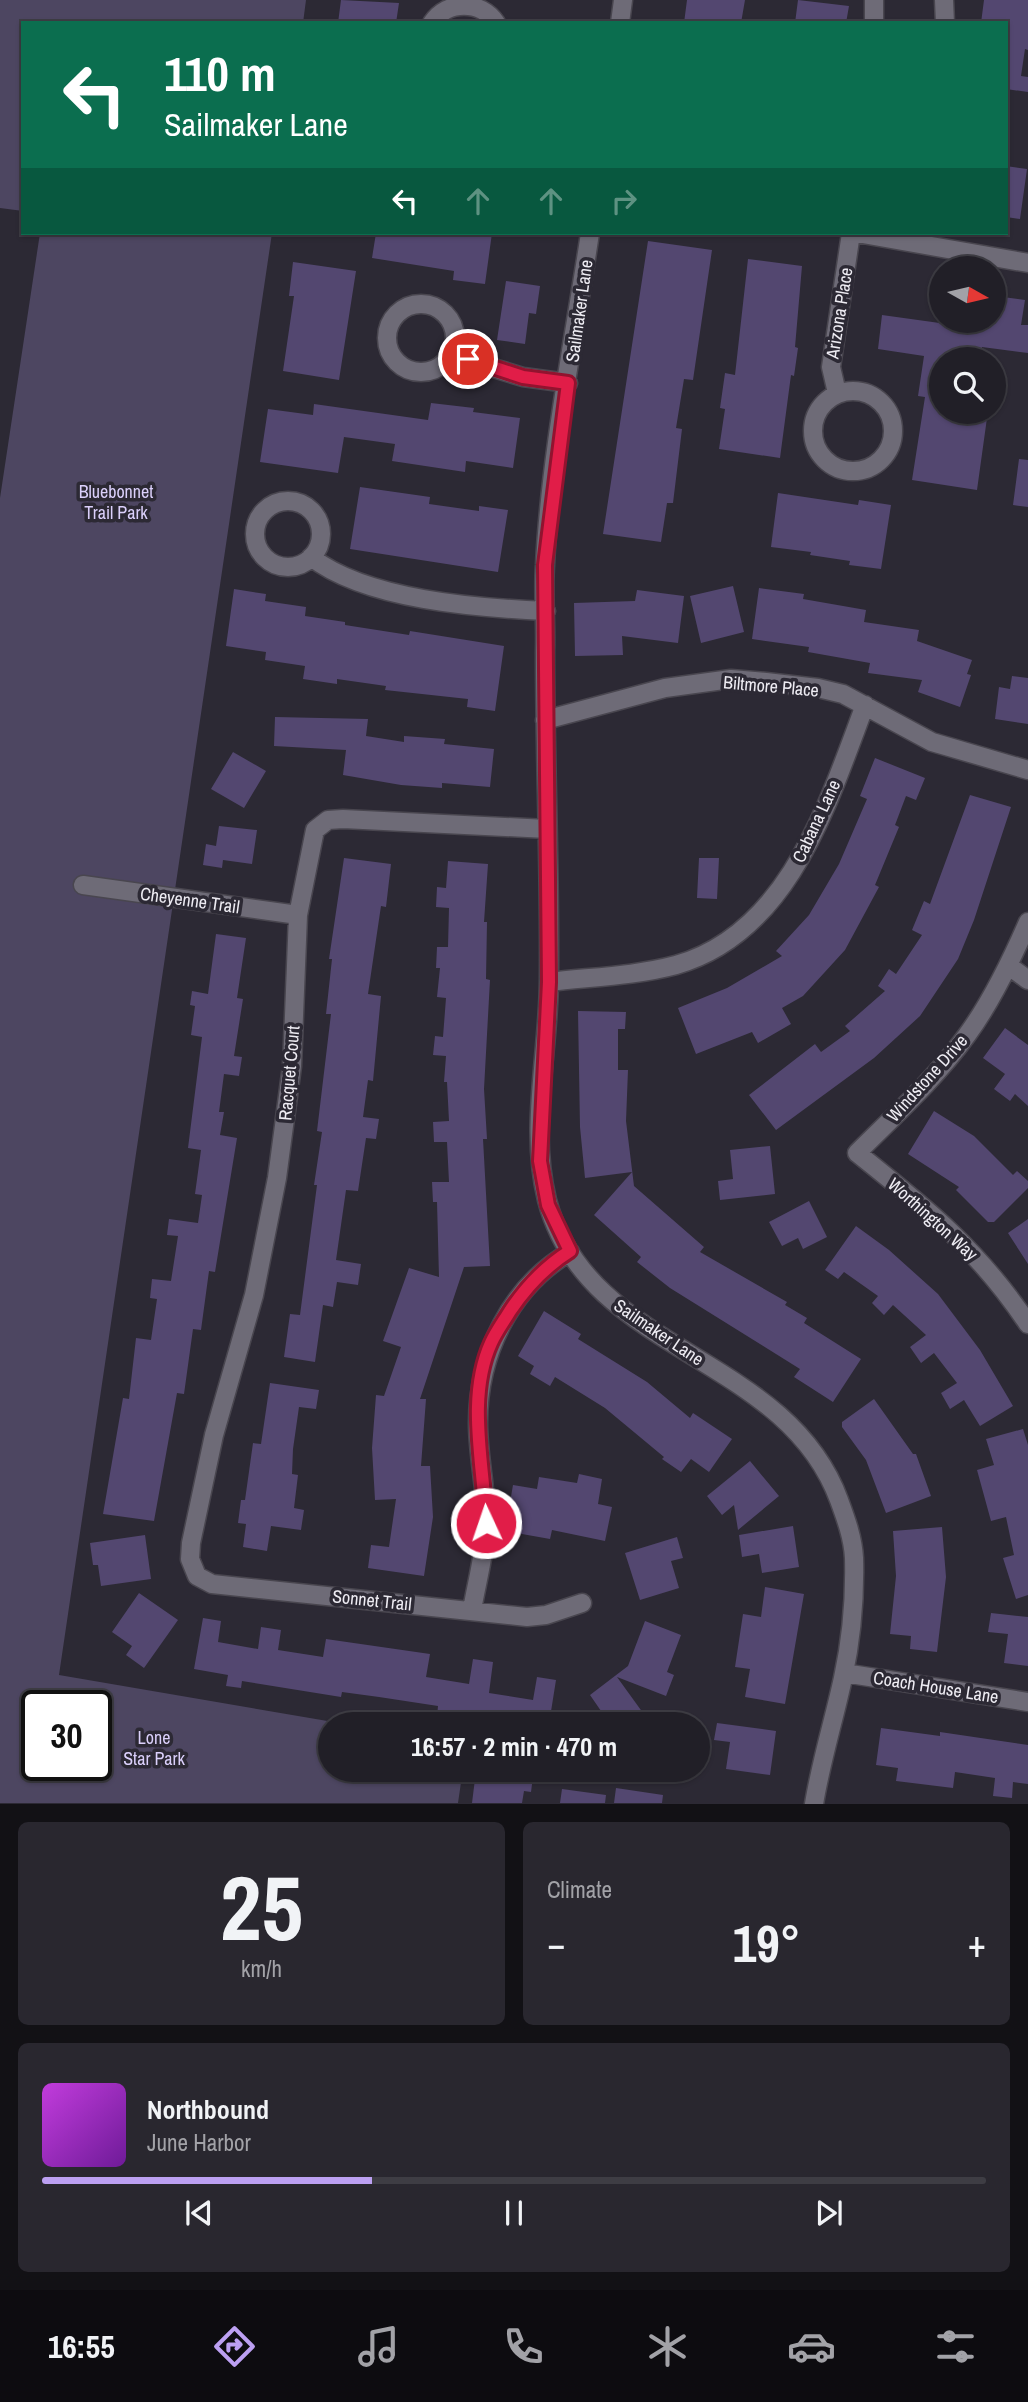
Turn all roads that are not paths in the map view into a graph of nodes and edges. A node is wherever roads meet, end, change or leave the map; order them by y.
1 (623, 0) edge
2 (874, 0) edge
3 (944, 0) edge
4 (434, 21) edge
5 (494, 21) edge
6 (620, 21) edge
7 (874, 21) edge
8 (944, 21) edge
9 (590, 235) edge
10 (851, 235) edge
11 (868, 235) edge
12 (1028, 263) edge
13 (451, 355) dead end
14 (568, 383) junction
15 (837, 393) junction
16 (312, 557) dead end
17 (546, 611) junction
18 (864, 705) junction
19 (545, 720) junction
20 (1028, 770) edge
21 (547, 829) junction
22 (83, 885) dead end
23 (298, 915) junction
24 (1028, 922) edge
25 (1009, 966) junction
26 (1028, 980) edge
27 (549, 982) junction
28 (857, 1153) joint
29 (570, 1251) junction
30 (1028, 1324) edge
31 (191, 1543) joint
32 (582, 1603) dead end
33 (472, 1610) junction
34 (844, 1673) junction
35 (1028, 1702) edge
36 (814, 1804) edge

1 - 6 street
2 - 7 street
3 - 8 street
4 - 5 street
9 - 14 street, Sailmaker Lane
10 - 15 street, Arizona Place
11 - 12 street
13 - 14 street
14 - 17 street, Sailmaker Lane
15 - 15 street
16 - 17 street
17 - 19 street, Sailmaker Lane
18 - 19 street, Biltmore Place
18 - 20 street, Biltmore Place
18 - 27 street, Cabana Lane
19 - 21 street, Sailmaker Lane
21 - 23 street, Racquet Court
21 - 27 street, Sailmaker Lane
22 - 23 street, Cheyenne Trail
23 - 31 street, Racquet Court
24 - 25 street, Windstone Drive
25 - 26 street
25 - 28 street, Windstone Drive
27 - 29 street, Sailmaker Lane
28 - 30 street, Worthington Way
29 - 33 street
29 - 34 street, Sailmaker Lane
31 - 33 street, Sonnet Trail
32 - 33 street, Sonnet Trail
34 - 35 street, Coach House Lane
34 - 36 street, Sailmaker Lane

